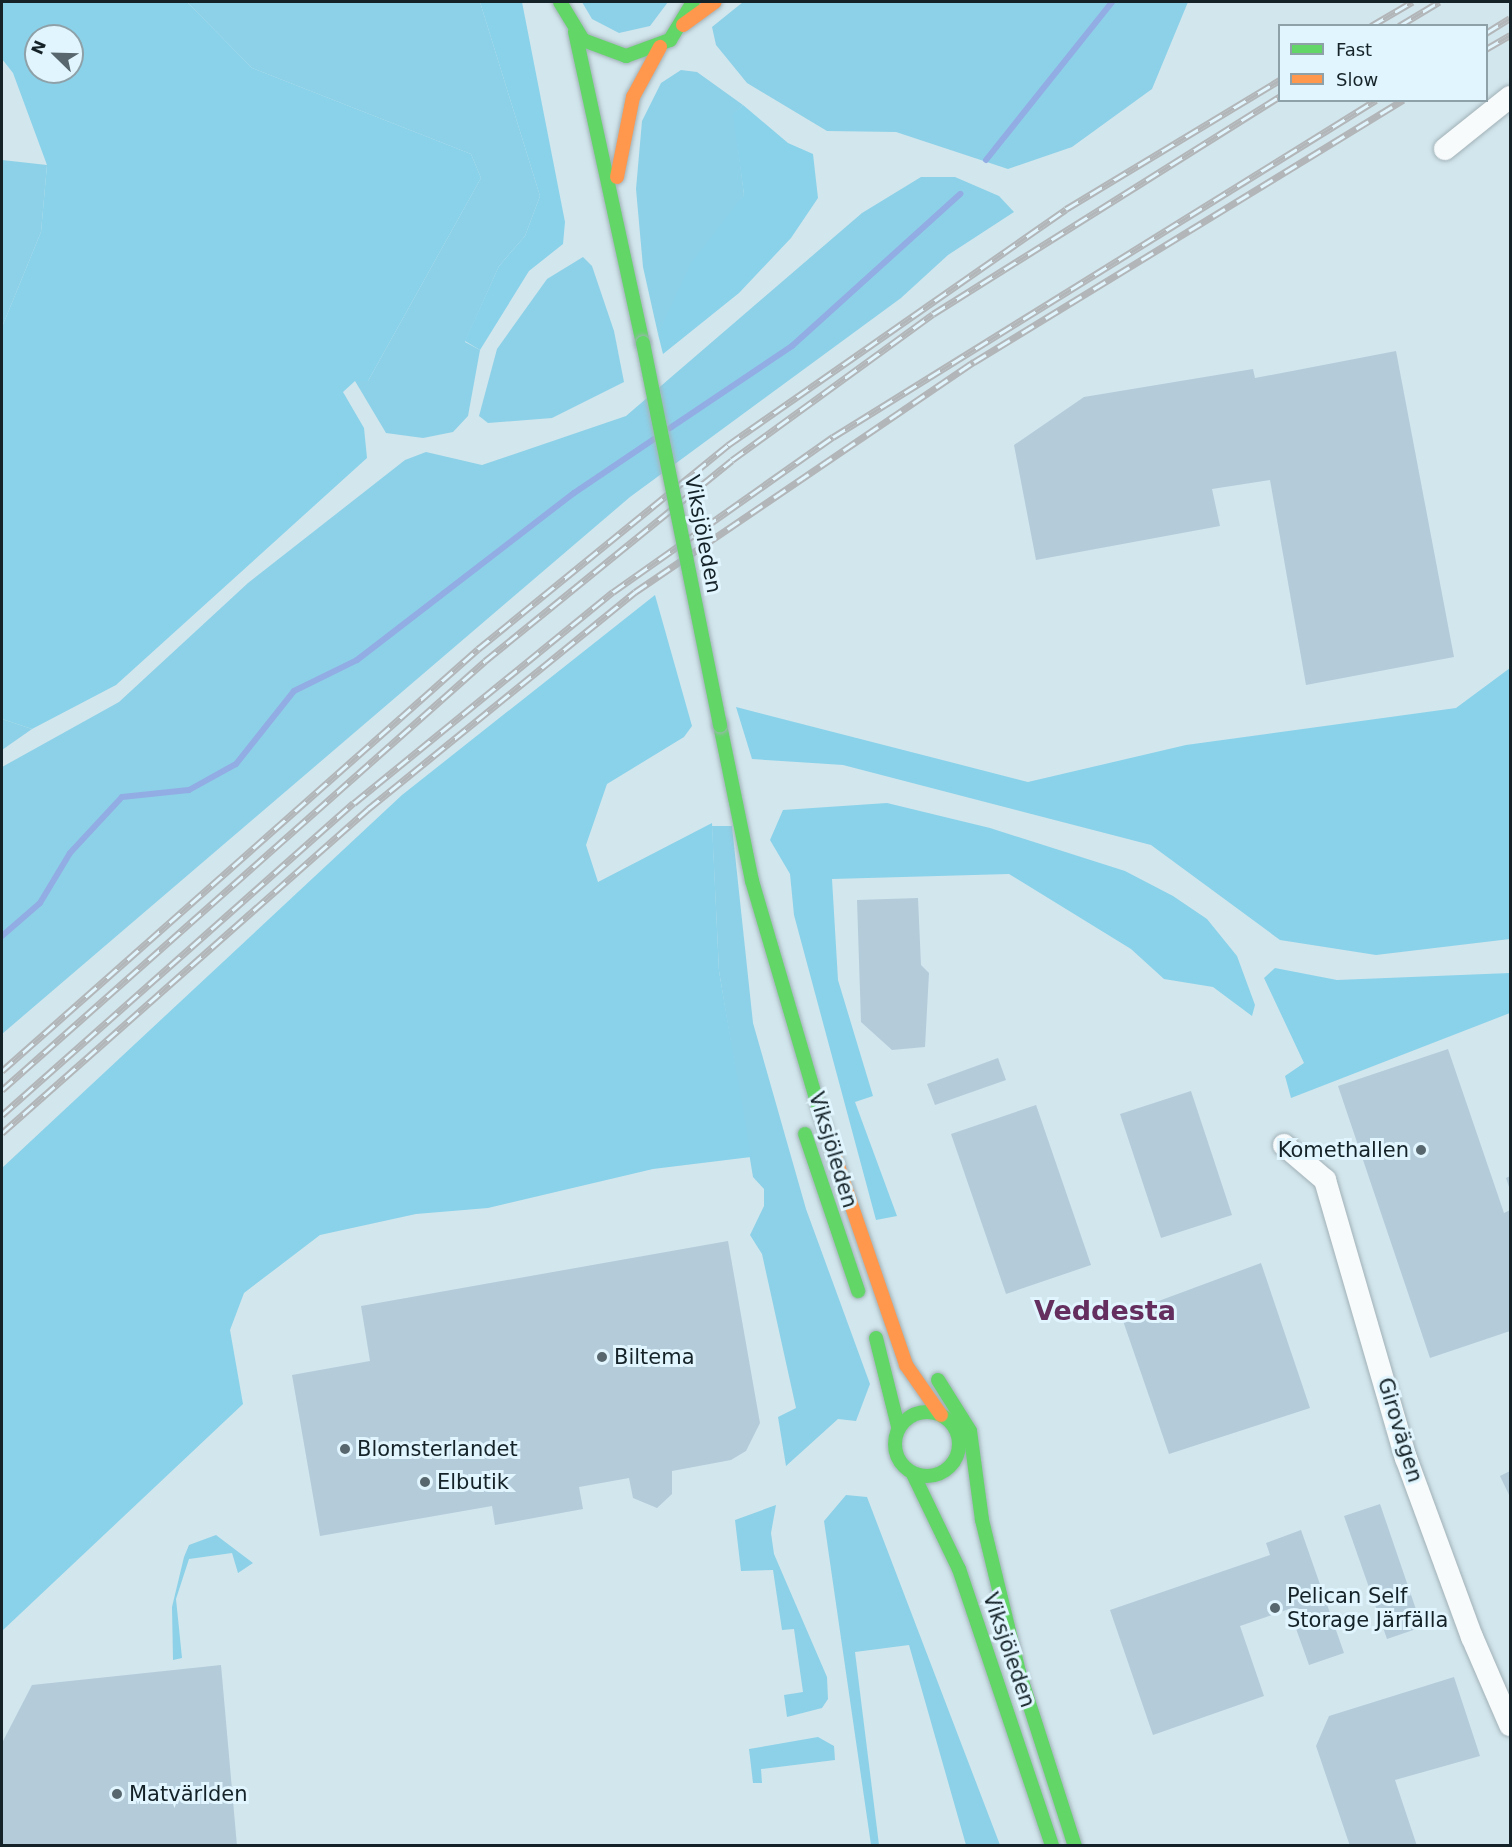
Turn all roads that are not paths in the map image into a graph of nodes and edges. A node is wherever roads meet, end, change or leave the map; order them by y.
1 (561, 2) edge
2 (693, 2) edge
3 (715, 2) edge
4 (683, 25) junction
5 (575, 32) junction
6 (660, 46) junction
7 (1510, 97) edge
8 (1445, 149) dead end
9 (615, 196) junction
10 (752, 881) junction
11 (769, 996) dead end
12 (799, 1115) dead end
13 (1284, 1145) dead end
14 (892, 1320) junction
15 (941, 1416) junction
16 (898, 1426) junction
17 (956, 1456) junction
18 (913, 1474) junction
19 (959, 1478) dead end
20 (977, 1569) dead end
21 (1019, 1672) junction
22 (1510, 1725) edge
23 (1052, 1845) edge
24 (1075, 1845) edge

1 - 5 main road, Viksjöleden
2 - 4 main road
3 - 4 main road
4 - 6 main road
5 - 6 main road
5 - 9 main road, Viksjöleden
6 - 9 main road, Viksjöleden
7 - 8 street
9 - 10 main road, Viksjöleden, bridge
10 - 11 main road, Viksjöleden
10 - 14 main road, Viksjöleden
12 - 16 main road, Viksjöleden
13 - 22 street, Girovägen
14 - 15 main road, Viksjöleden
14 - 21 main road, Viksjöleden
15 - 16 main road
15 - 17 main road
16 - 18 main road
17 - 18 main road
17 - 19 main road
18 - 23 main road, Viksjöleden
20 - 21 main road, Viksjöleden
21 - 24 main road, Viksjöleden

